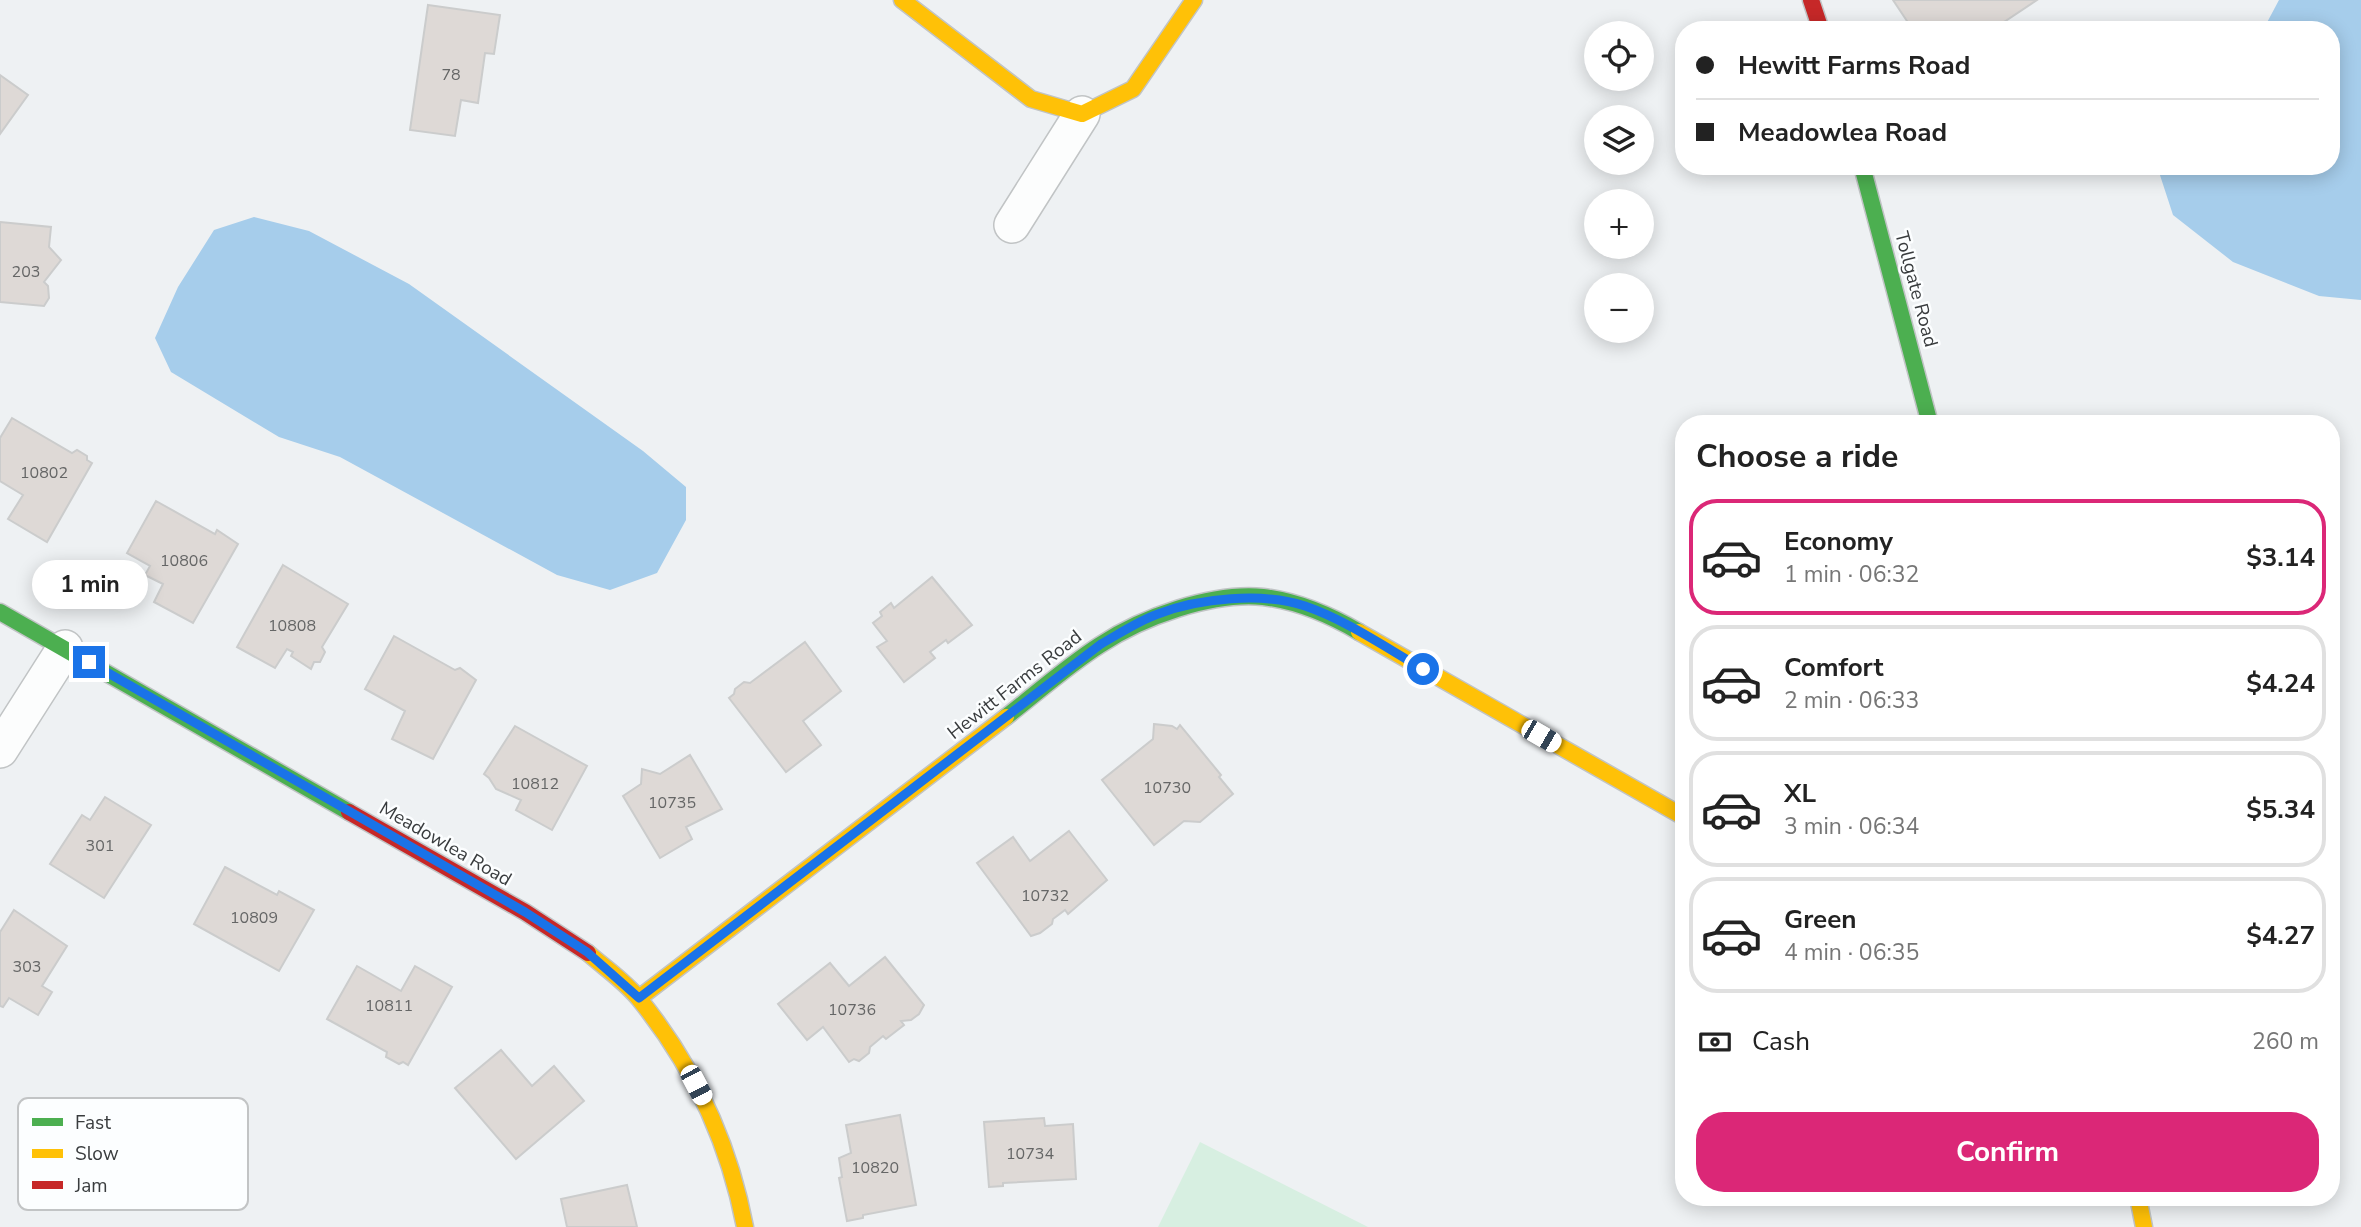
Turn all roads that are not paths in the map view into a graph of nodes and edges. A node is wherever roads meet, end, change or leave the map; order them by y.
1 (902, 0) edge
2 (1194, 0) edge
3 (1811, 0) edge
4 (1818, 21) edge
5 (1082, 114) junction
6 (1864, 175) edge
7 (1012, 225) dead end
8 (1928, 415) edge
9 (0, 612) edge
10 (65, 648) junction
11 (0, 750) edge
12 (1675, 812) edge
13 (639, 998) junction
14 (2140, 1206) edge
15 (746, 1227) edge
16 (2144, 1227) edge

1 - 5 street
2 - 5 street
3 - 4 street
5 - 7 street
6 - 8 street, Tollgate Road
9 - 10 street, Meadowlea Road
10 - 11 street
10 - 13 street, Meadowlea Road
12 - 13 street, Hewitt Farms Road
13 - 15 street, Meadowlea Road
14 - 16 street

